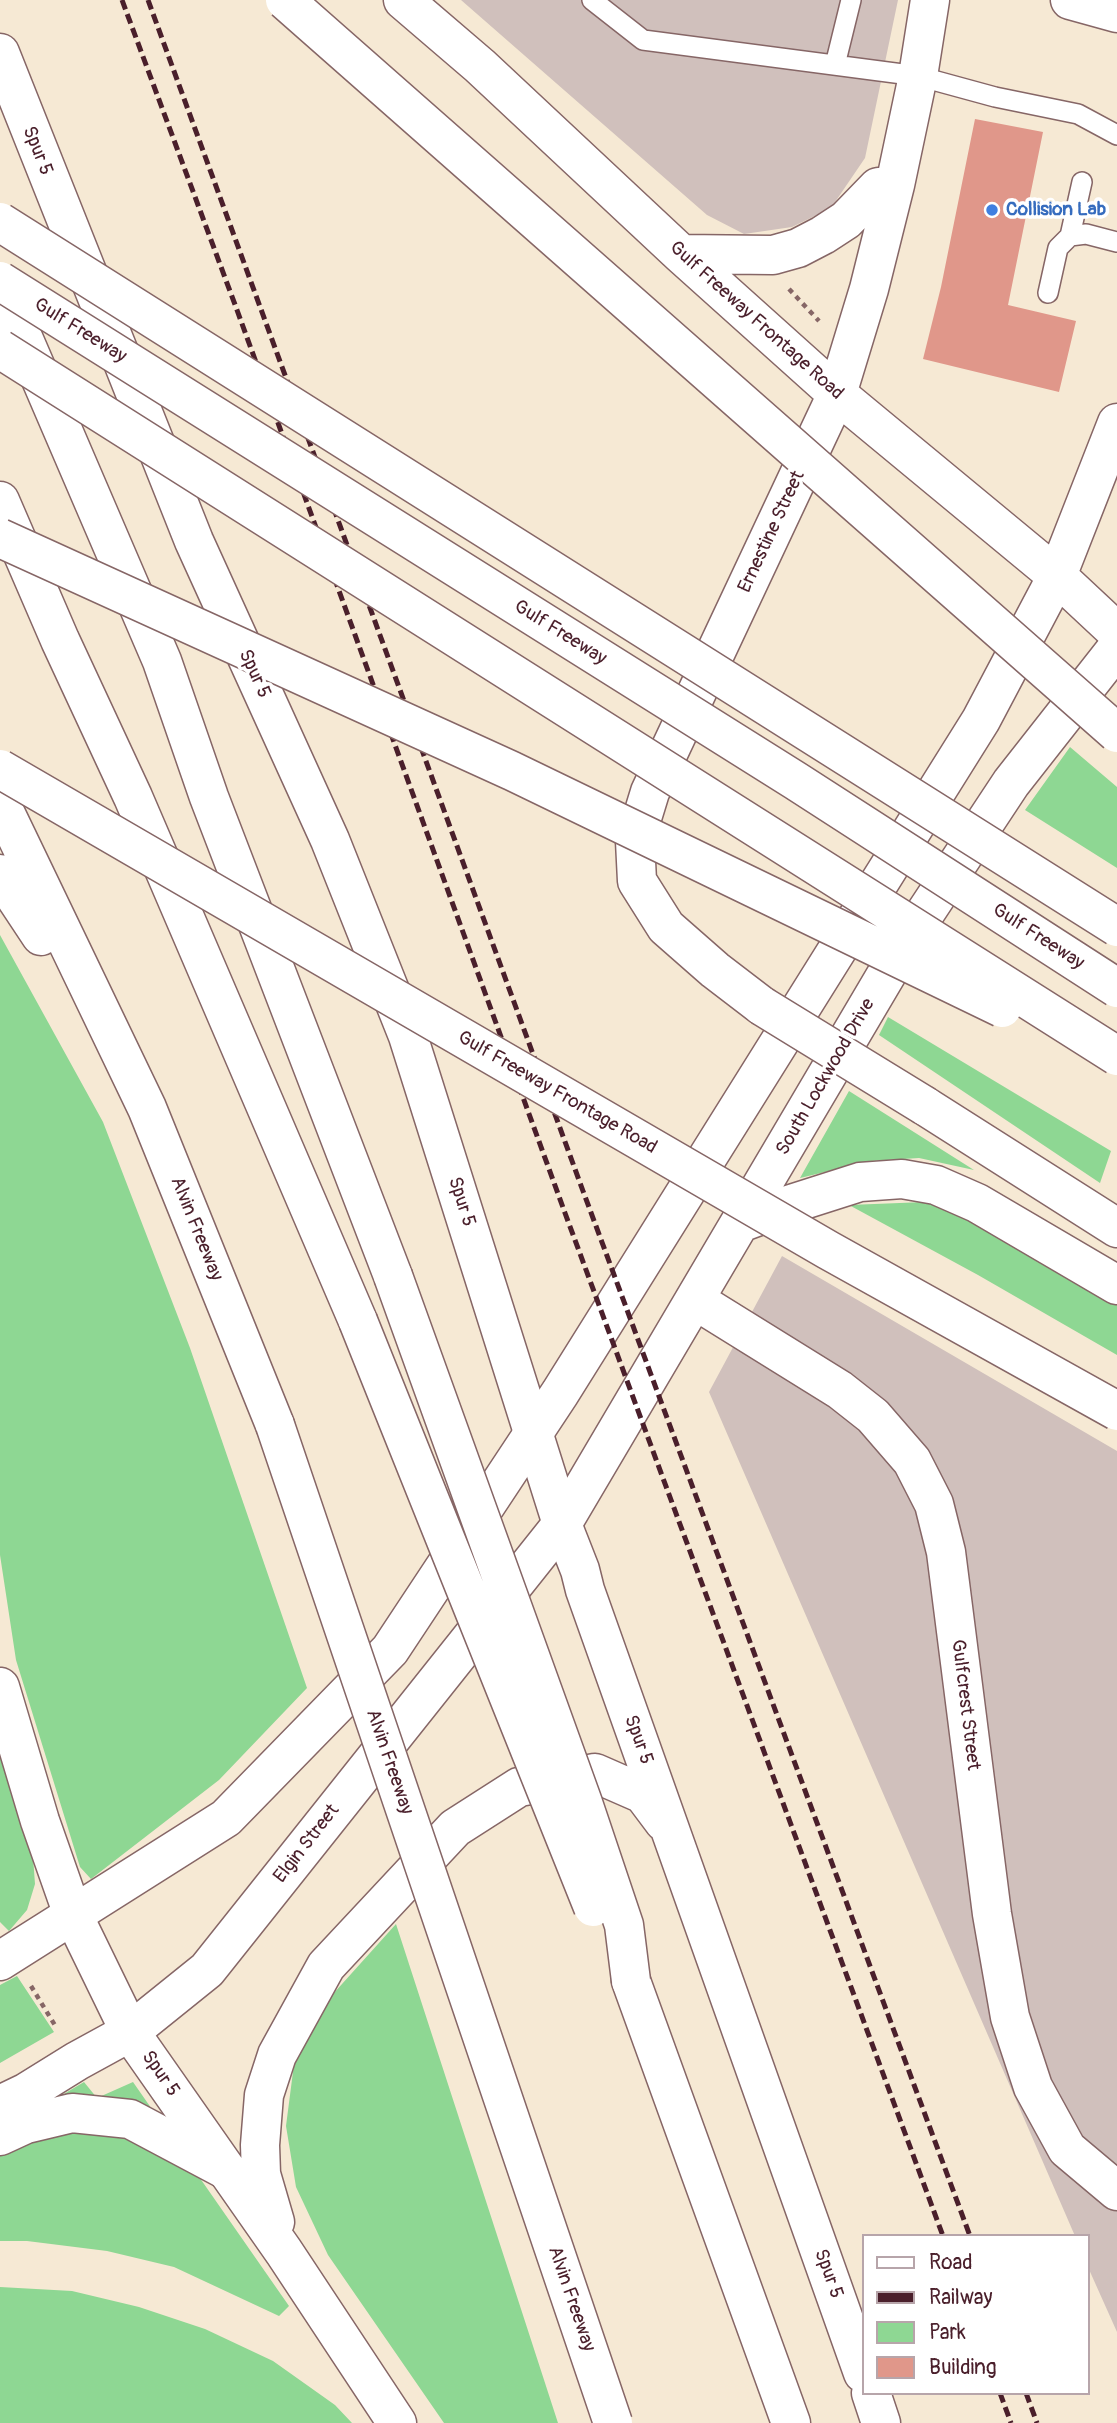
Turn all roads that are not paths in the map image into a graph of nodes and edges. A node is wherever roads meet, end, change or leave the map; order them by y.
1 (285, 0) edge
2 (403, 0) edge
3 (592, 0) edge
4 (851, 0) edge
5 (930, 0) edge
6 (1070, 0) edge
7 (1117, 13) edge
8 (0, 53) edge
9 (835, 65) junction
10 (918, 76) junction
11 (1117, 135) edge
12 (1082, 182) dead end
13 (895, 185) junction
14 (0, 222) edge
15 (1070, 236) junction
16 (1117, 242) edge
17 (681, 254) junction
18 (0, 283) edge
19 (1048, 293) dead end
20 (0, 349) edge
21 (837, 394) junction
22 (1117, 423) edge
23 (0, 501) edge
24 (0, 538) edge
25 (1056, 576) junction
26 (1117, 632) edge
27 (1117, 648) edge
28 (1117, 733) edge
29 (0, 769) edge
30 (0, 802) edge
31 (0, 874) edge
32 (1117, 927) edge
33 (1117, 988) edge
34 (1117, 1056) edge
35 (1117, 1063) edge
36 (147, 1108) junction
37 (740, 1223) junction
38 (1117, 1228) edge
39 (1117, 1285) edge
40 (695, 1300) junction
41 (1117, 1411) edge
42 (535, 1433) junction
43 (562, 1524) junction
44 (0, 1687) edge
45 (670, 1829) junction
46 (73, 1915) junction
47 (15, 1972) edge
48 (631, 1981) junction
49 (130, 2032) junction
50 (0, 2105) edge
51 (0, 2136) edge
52 (226, 2170) junction
53 (1117, 2191) edge
54 (284, 2252) junction
55 (862, 2370) edge
56 (872, 2395) edge
57 (397, 2423) edge
58 (612, 2423) edge
59 (791, 2423) edge
60 (881, 2423) edge

1 - 28 main road, bridge
2 - 17 main road, Gulf Freeway Frontage Road
3 - 9 lane
4 - 9 lane
5 - 10 main road, Ernestine Street
6 - 7 main road
8 - 42 main road, Spur 5
9 - 10 lane
10 - 11 lane
10 - 13 main road, Ernestine Street
12 - 15 lane
13 - 17 main road
13 - 21 main road, Ernestine Street
14 - 32 main road, bridge
15 - 16 lane
15 - 19 lane
17 - 21 main road, Gulf Freeway Frontage Road
18 - 33 main road, Gulf Freeway, bridge
18 - 48 main road, bridge
20 - 34 main road, bridge
21 - 25 main road, Gulf Freeway Frontage Road
21 - 38 main road, Ernestine Street, bridge
22 - 25 main road
23 - 48 main road, bridge
24 - 35 main road, bridge
25 - 26 main road, Gulf Freeway Frontage Road
25 - 42 main road
27 - 37 main road, South Lockwood Drive
29 - 41 main road, Gulf Freeway Frontage Road, bridge
30 - 36 main road
31 - 36 main road
36 - 58 main road, Alvin Freeway, bridge
37 - 39 main road
37 - 40 main road, South Lockwood Drive
40 - 43 main road, South Lockwood Drive
40 - 53 main road, Gulfcrest Street
42 - 43 main road, Spur 5
42 - 46 main road
43 - 45 main road, Spur 5
43 - 49 main road, Elgin Street
44 - 46 main road, Spur 5
45 - 54 main road
45 - 55 main road, Spur 5
46 - 47 main road
46 - 49 main road, Spur 5
48 - 59 main road
49 - 50 main road, Elgin Street
49 - 52 main road, Spur 5
51 - 52 main road
52 - 54 main road, Spur 5
54 - 57 main road, Spur 5
56 - 60 main road

